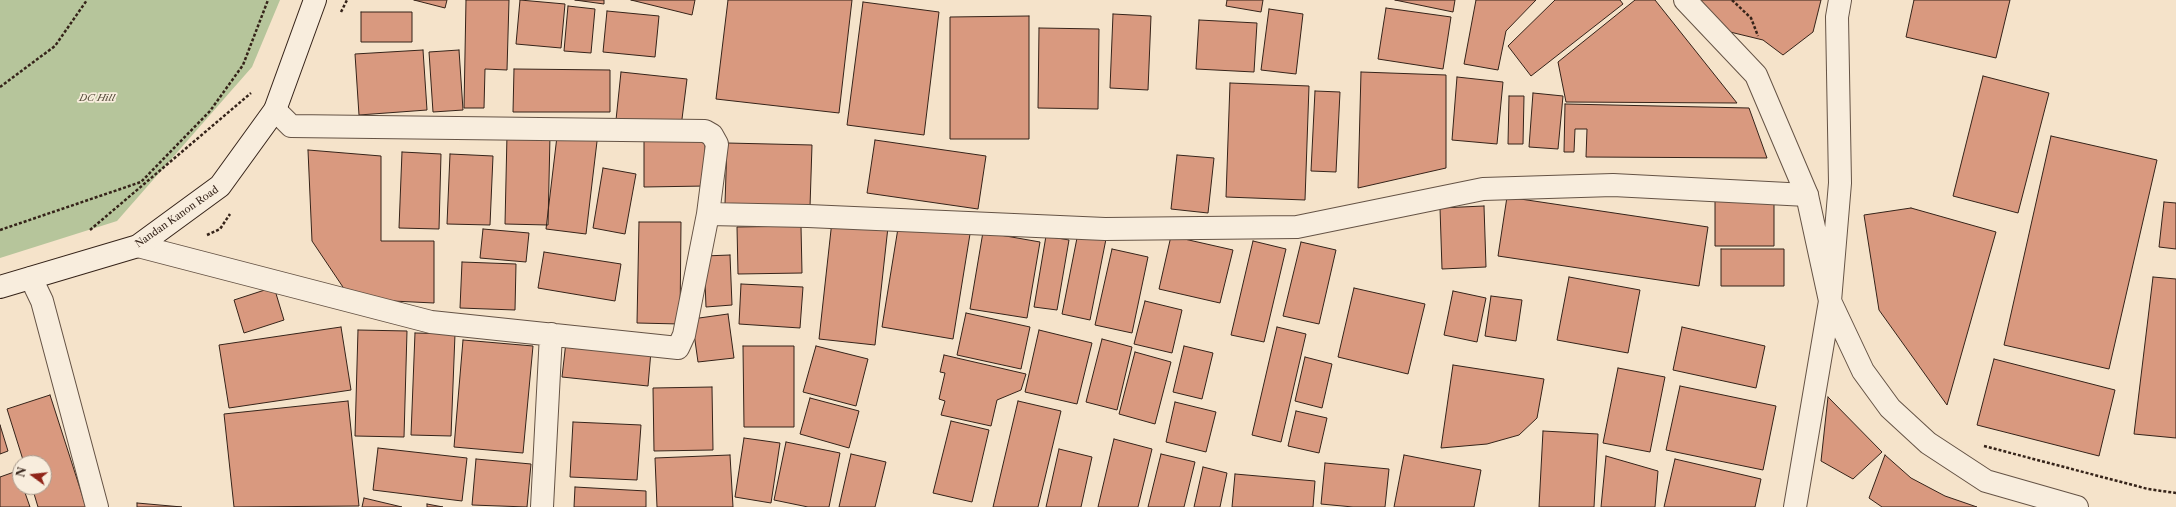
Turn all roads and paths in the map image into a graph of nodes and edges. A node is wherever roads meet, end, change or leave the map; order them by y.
1 (87, 0) edge
2 (268, 0) edge
3 (315, 0) edge
4 (1685, 0) edge
5 (1840, 0) edge
6 (0, 87) edge
7 (257, 88) dead end
8 (276, 110) junction
9 (1807, 195) junction
10 (708, 214) junction
11 (0, 230) edge
12 (84, 232) dead end
13 (138, 246) junction
14 (31, 278) junction
15 (0, 287) edge
16 (1830, 300) junction
17 (551, 334) junction
18 (1979, 445) dead end
19 (2176, 493) edge
20 (97, 507) edge
21 (542, 507) edge
22 (1795, 507) edge
23 (2077, 507) edge

1 - 6 path
2 - 11 path
3 - 8 street, Nandan Kanon Road
4 - 9 street
5 - 16 street
7 - 12 path
8 - 10 street
8 - 13 street, Nandan Kanon Road
9 - 10 street
9 - 16 street
10 - 17 street
13 - 14 street, Nandan Kanon Road
13 - 17 street
14 - 15 street, Nandan Kanon Road
14 - 20 street
16 - 22 street
16 - 23 street
17 - 21 street
18 - 19 path

